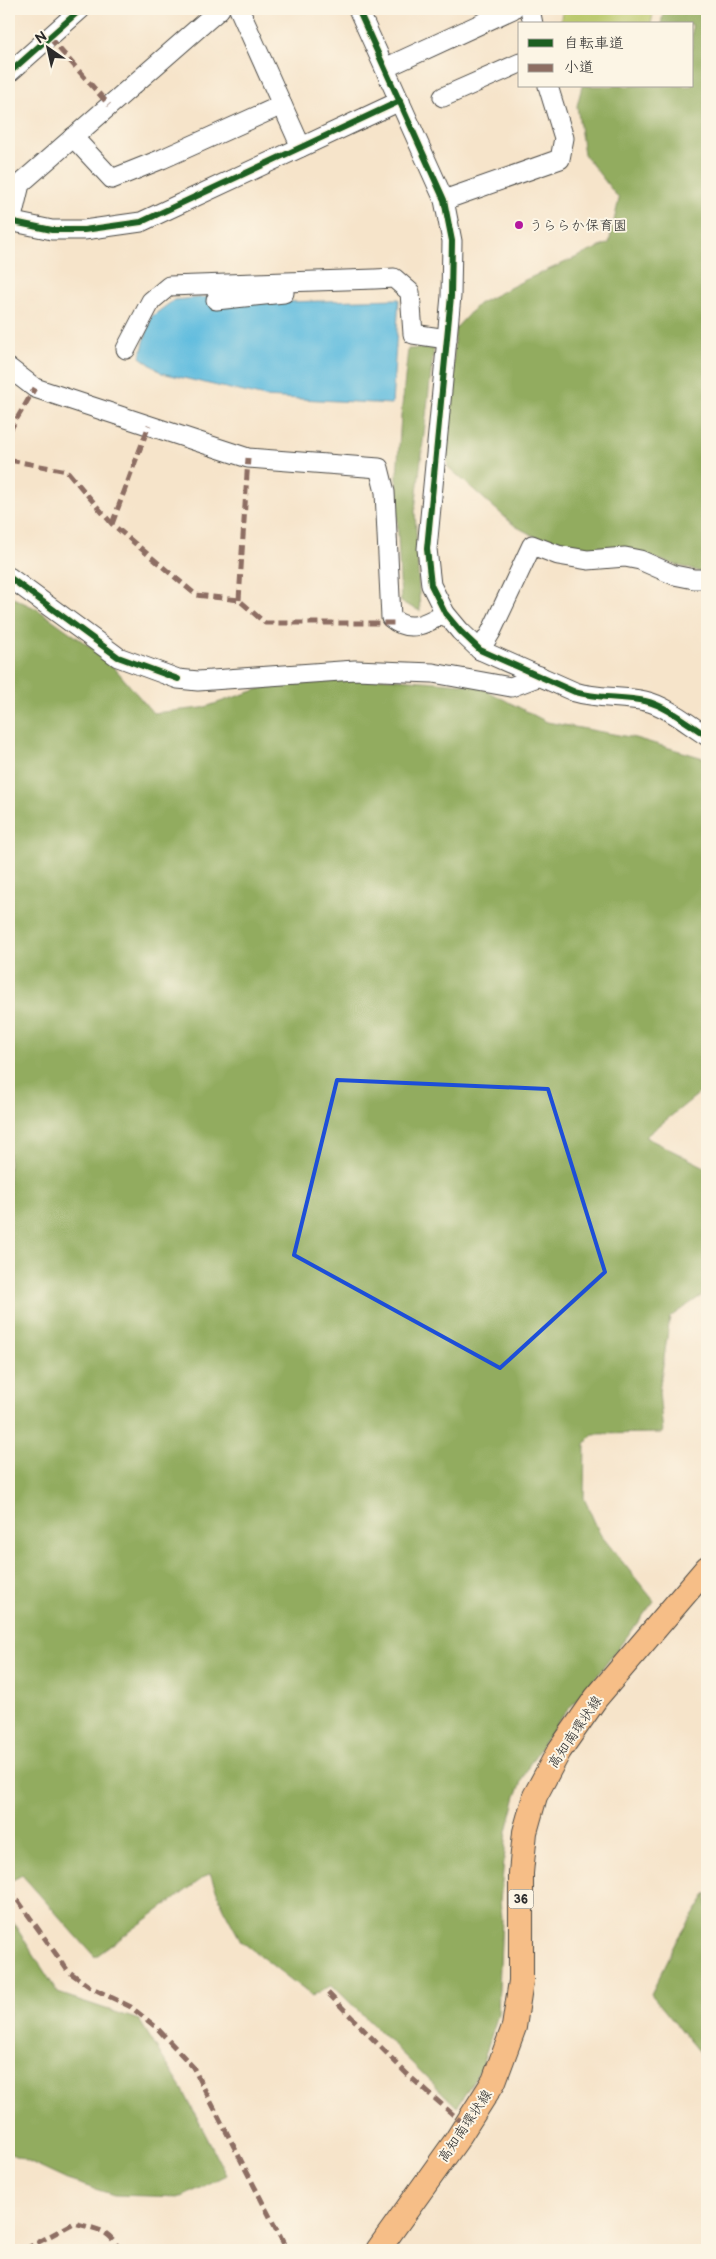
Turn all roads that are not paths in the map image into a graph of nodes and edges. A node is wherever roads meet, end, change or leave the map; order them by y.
1 (81, 9) edge
2 (220, 9) edge
3 (239, 9) edge
4 (358, 9) edge
5 (513, 9) edge
6 (530, 9) edge
7 (533, 22) edge
8 (518, 64) edge
9 (385, 68) junction
10 (9, 73) edge
11 (549, 88) edge
12 (443, 97) dead end
13 (400, 101) junction
14 (282, 105) junction
15 (73, 137) junction
16 (301, 147) junction
17 (444, 200) junction
18 (10, 222) edge
19 (376, 278) junction
20 (216, 300) dead end
21 (447, 339) junction
22 (126, 349) dead end
23 (9, 368) edge
24 (9, 577) edge
25 (707, 579) edge
26 (445, 613) junction
27 (480, 650) junction
28 (540, 676) junction
29 (707, 736) edge
30 (707, 1568) edge
31 (378, 2250) edge

1 - 10 street
2 - 15 street
3 - 14 street
4 - 9 street
5 - 9 street
6 - 7 street
8 - 12 street
9 - 13 street
11 - 17 street
13 - 16 street
13 - 17 street
14 - 15 street
14 - 16 street
15 - 18 street
16 - 18 street
17 - 21 street
19 - 20 street
19 - 21 street
19 - 22 street
21 - 26 street
23 - 26 street
24 - 28 street
25 - 27 street
26 - 27 street
27 - 28 street
28 - 29 street
30 - 31 main road, 高知南環状線 / 36

